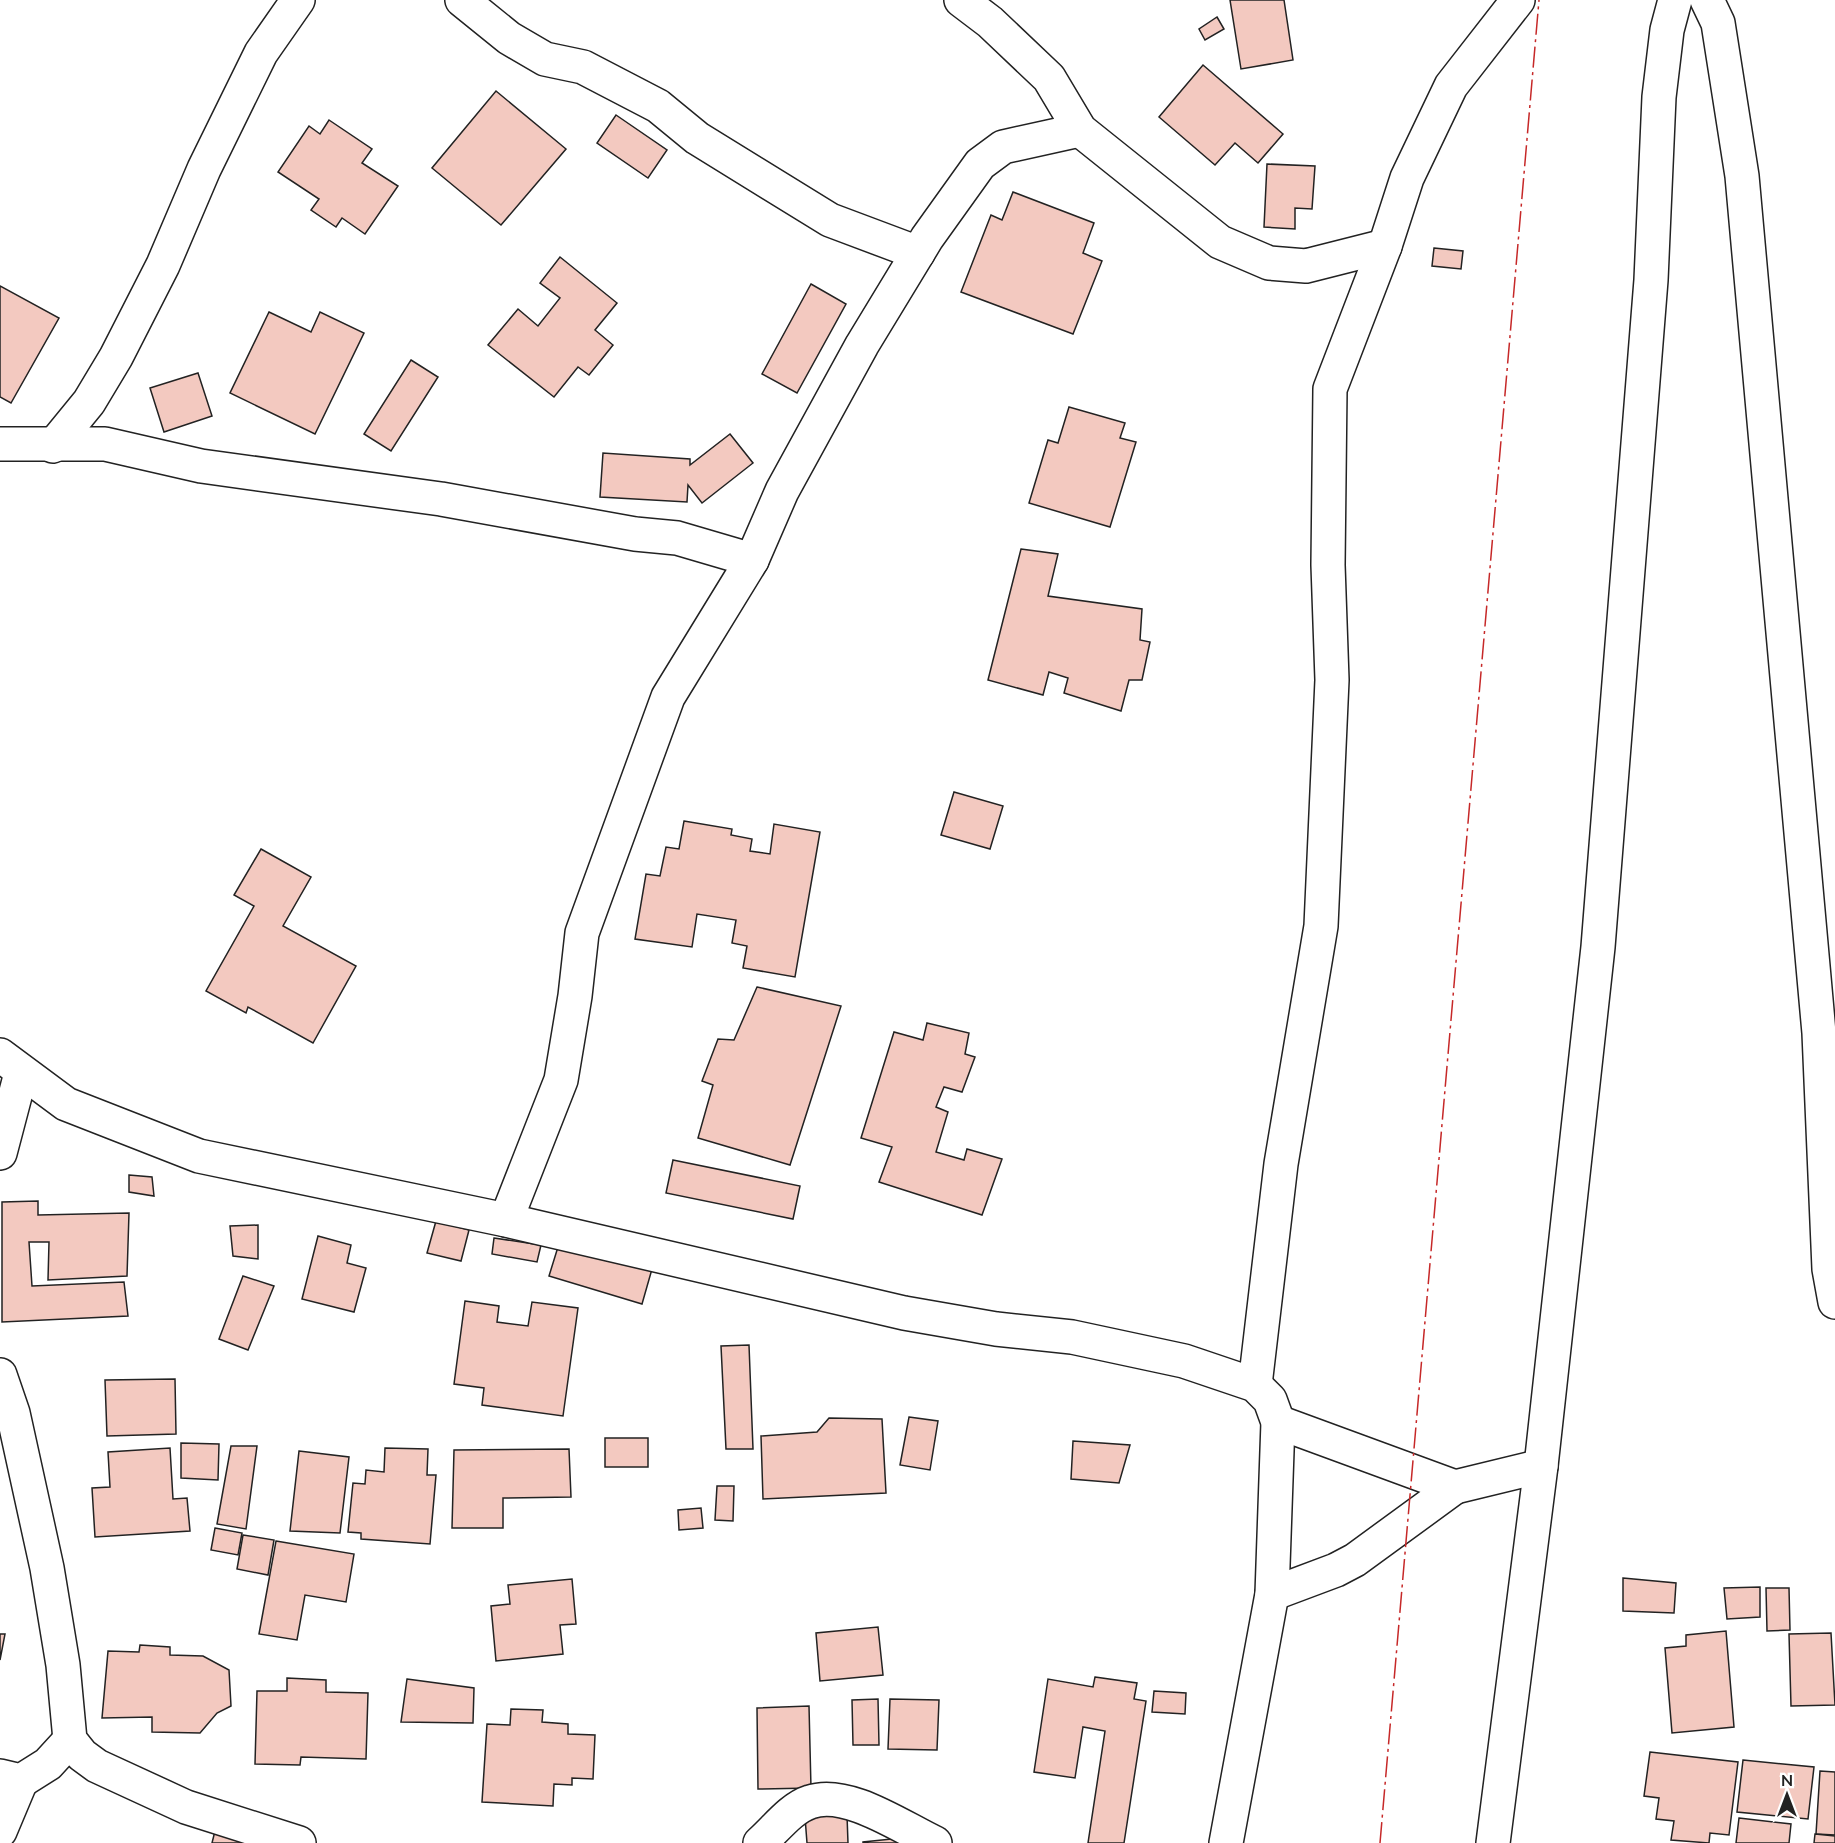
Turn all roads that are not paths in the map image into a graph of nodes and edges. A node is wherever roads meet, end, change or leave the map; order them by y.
1 (298, 0) edge
2 (462, 0) edge
3 (961, 0) edge
4 (1518, 0) edge
5 (1675, 0) edge
6 (1707, 0) edge
7 (1080, 130) junction
8 (1385, 246) junction
9 (918, 253) junction
10 (0, 444) edge
11 (53, 446) junction
12 (752, 560) junction
13 (1827, 1028) edge
14 (10, 1064) edge
15 (0, 1153) edge
16 (506, 1220) junction
17 (1835, 1302) edge
18 (0, 1375) edge
19 (1256, 1385) junction
20 (1278, 1422) junction
21 (1541, 1466) junction
22 (1455, 1487) junction
23 (1272, 1594) junction
24 (70, 1740) junction
25 (10, 1778) edge
26 (0, 1831) edge
27 (298, 1843) edge
28 (760, 1843) edge
29 (935, 1843) edge
30 (1226, 1843) edge
31 (1493, 1843) edge

1 - 11 street
2 - 9 street
3 - 7 street
4 - 8 street
5 - 21 street
6 - 13 street
7 - 8 street
7 - 9 street
8 - 19 street
9 - 12 street
10 - 11 street
11 - 12 street
12 - 16 street
13 - 17 street
14 - 15 street
14 - 16 street
16 - 19 street
18 - 24 street
19 - 20 street
20 - 22 street
20 - 23 street
21 - 22 street
21 - 31 street
22 - 23 street
23 - 30 street
24 - 25 street
24 - 27 street
25 - 26 street
28 - 29 street

